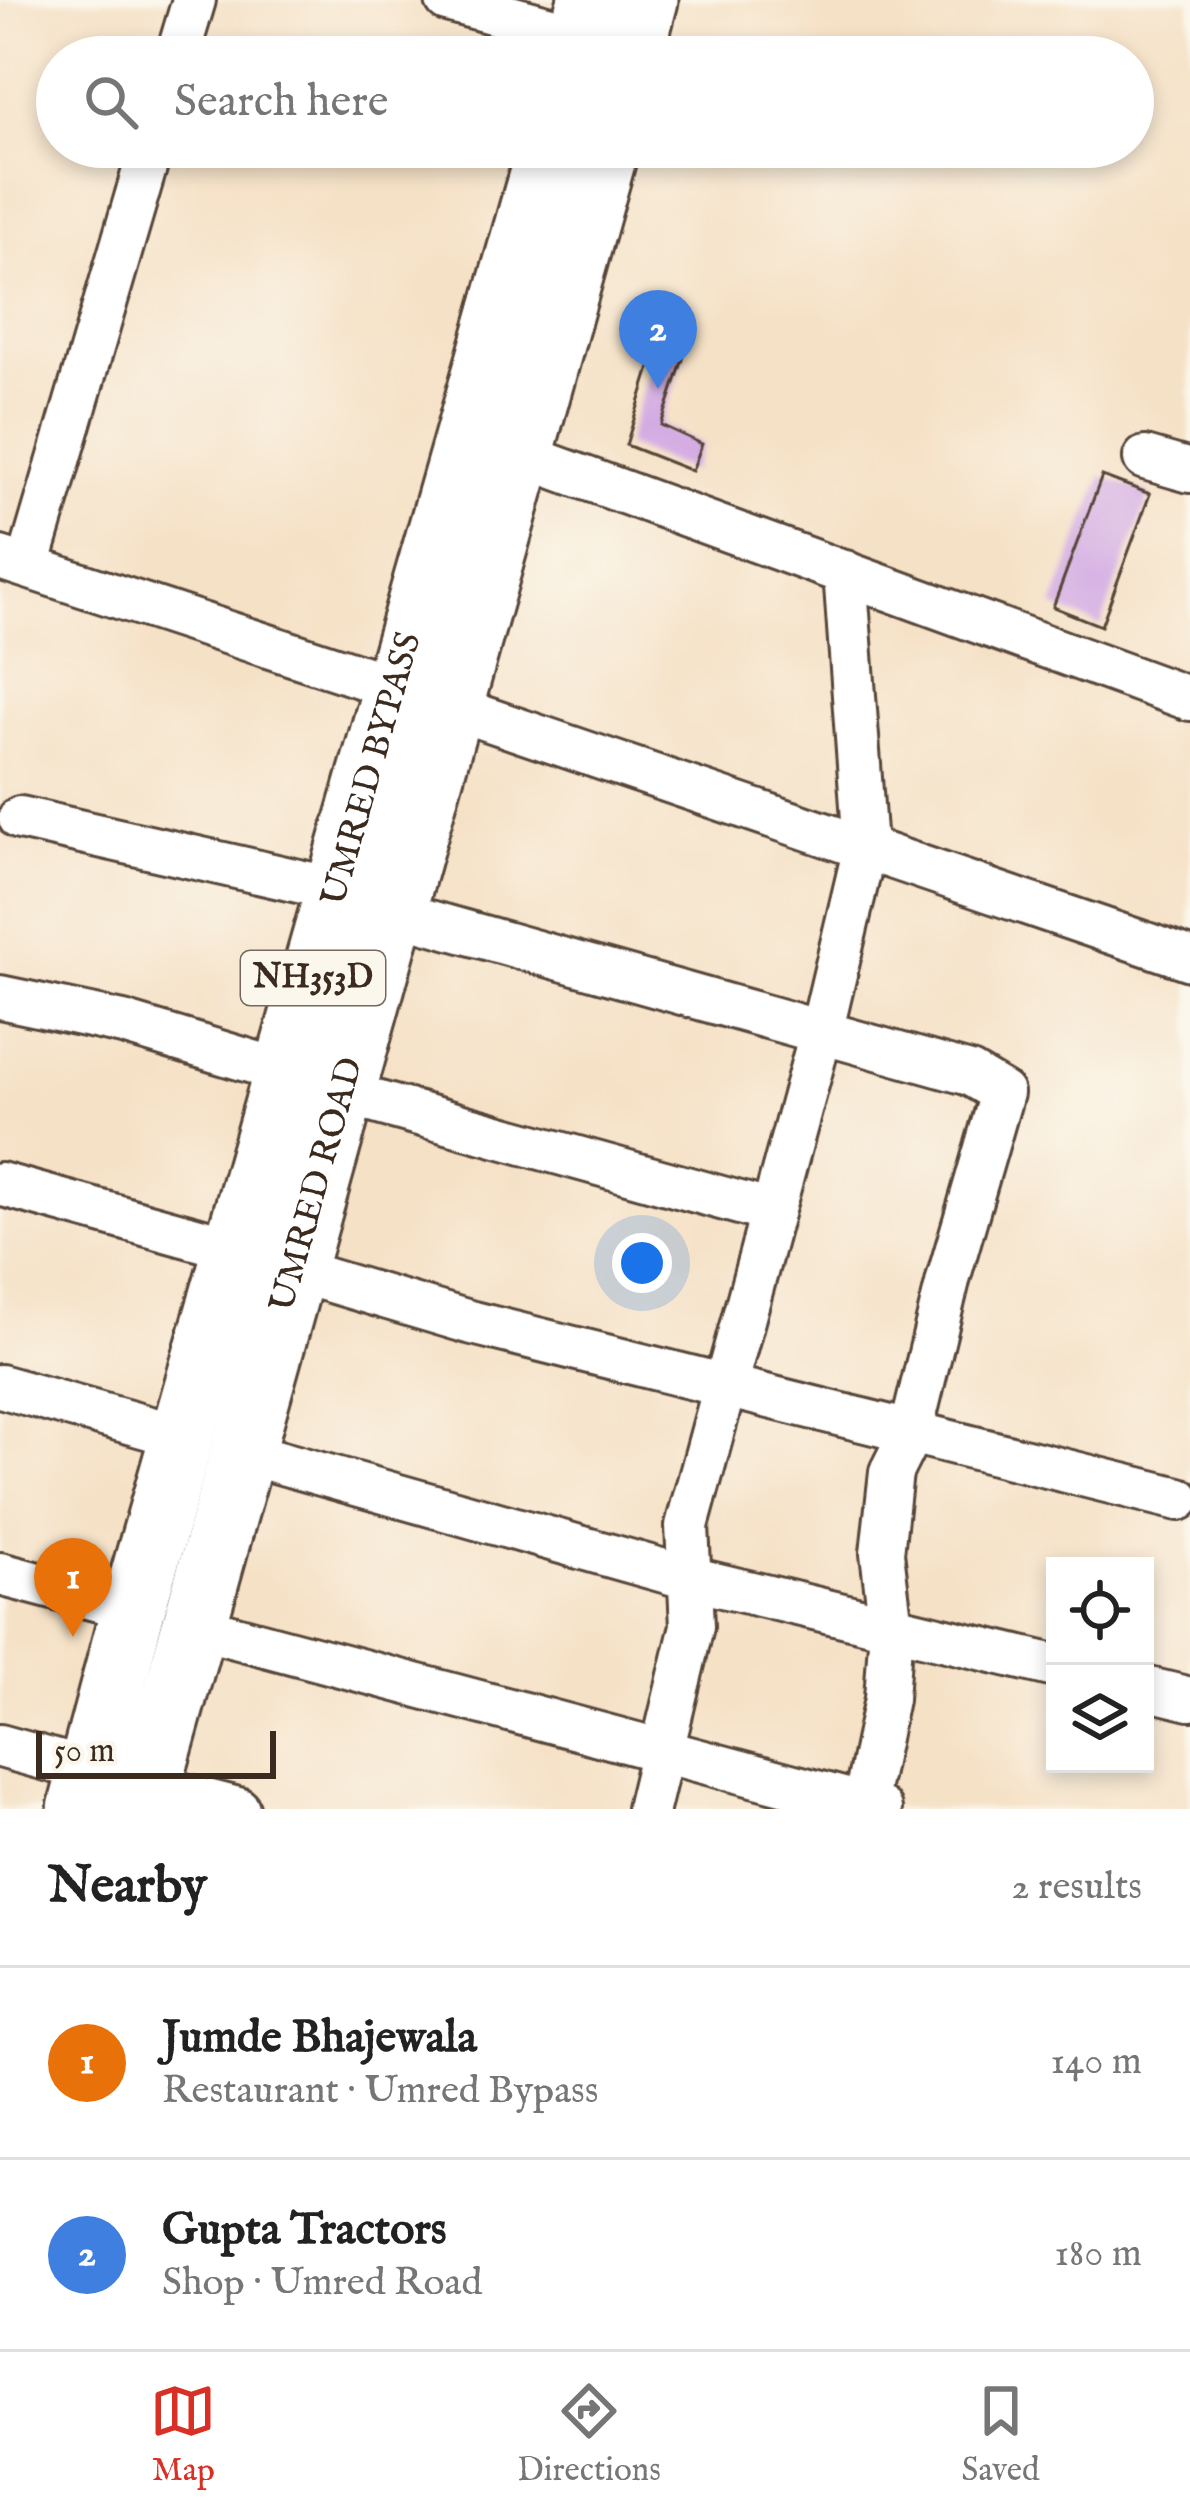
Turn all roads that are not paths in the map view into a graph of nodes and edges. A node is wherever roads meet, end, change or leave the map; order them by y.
1 (194, 0) edge
2 (448, 0) edge
3 (646, 0) edge
4 (183, 36) edge
5 (586, 36) edge
6 (597, 36) edge
7 (144, 168) edge
8 (544, 168) edge
9 (601, 168) edge
10 (521, 455) junction
11 (1145, 458) dead end
12 (1190, 471) edge
13 (14, 562) edge
14 (845, 572) junction
15 (424, 697) junction
16 (1190, 699) edge
17 (20, 818) dead end
18 (866, 847) junction
19 (366, 901) junction
20 (1190, 959) edge
21 (0, 997) edge
22 (820, 1033) junction
23 (315, 1082) junction
24 (0, 1184) edge
25 (772, 1212) junction
26 (235, 1250) junction
27 (294, 1270) junction
28 (0, 1386) edge
29 (723, 1388) junction
30 (911, 1432) junction
31 (182, 1437) junction
32 (242, 1452) junction
33 (1179, 1499) dead end
34 (0, 1574) edge
35 (689, 1578) junction
36 (133, 1609) junction
37 (194, 1626) junction
38 (891, 1627) junction
39 (1051, 1665) edge
40 (1154, 1690) edge
41 (1190, 1699) edge
42 (0, 1746) edge
43 (662, 1754) junction
44 (116, 1794) edge
45 (872, 1807) edge
46 (238, 1809) edge
47 (648, 1809) edge

1 - 4 street
2 - 5 street
3 - 6 highway
7 - 13 street
8 - 15 highway, UMRED BYPASS / NH353D
9 - 10 highway, UMRED ROAD / NH353D
10 - 14 street
10 - 15 highway, UMRED ROAD / NH353D
11 - 12 street
13 - 15 street
14 - 16 street
14 - 18 street
15 - 18 street
15 - 19 highway, UMRED ROAD / NH353D
17 - 19 street
18 - 20 street
18 - 22 street
19 - 22 street
19 - 23 highway, UMRED ROAD / NH353D
21 - 23 street
22 - 25 street
22 - 30 street
23 - 25 street
23 - 26 highway, NH353D
23 - 27 highway, UMRED ROAD / NH353D
24 - 26 street
25 - 29 street
26 - 31 highway, NH353D
27 - 29 street
27 - 32 highway, UMRED ROAD / NH353D
28 - 31 street
29 - 30 street
29 - 35 street
30 - 33 street
30 - 38 street
31 - 36 highway, NH353D
32 - 35 street
32 - 37 highway, UMRED ROAD / NH353D
34 - 36 street
35 - 38 street
35 - 43 street
36 - 44 highway, NH353D
37 - 43 street
37 - 44 highway, UMRED ROAD / NH353D
38 - 39 street
38 - 45 street
40 - 41 street
42 - 44 street
43 - 45 street
43 - 47 street
44 - 46 street

